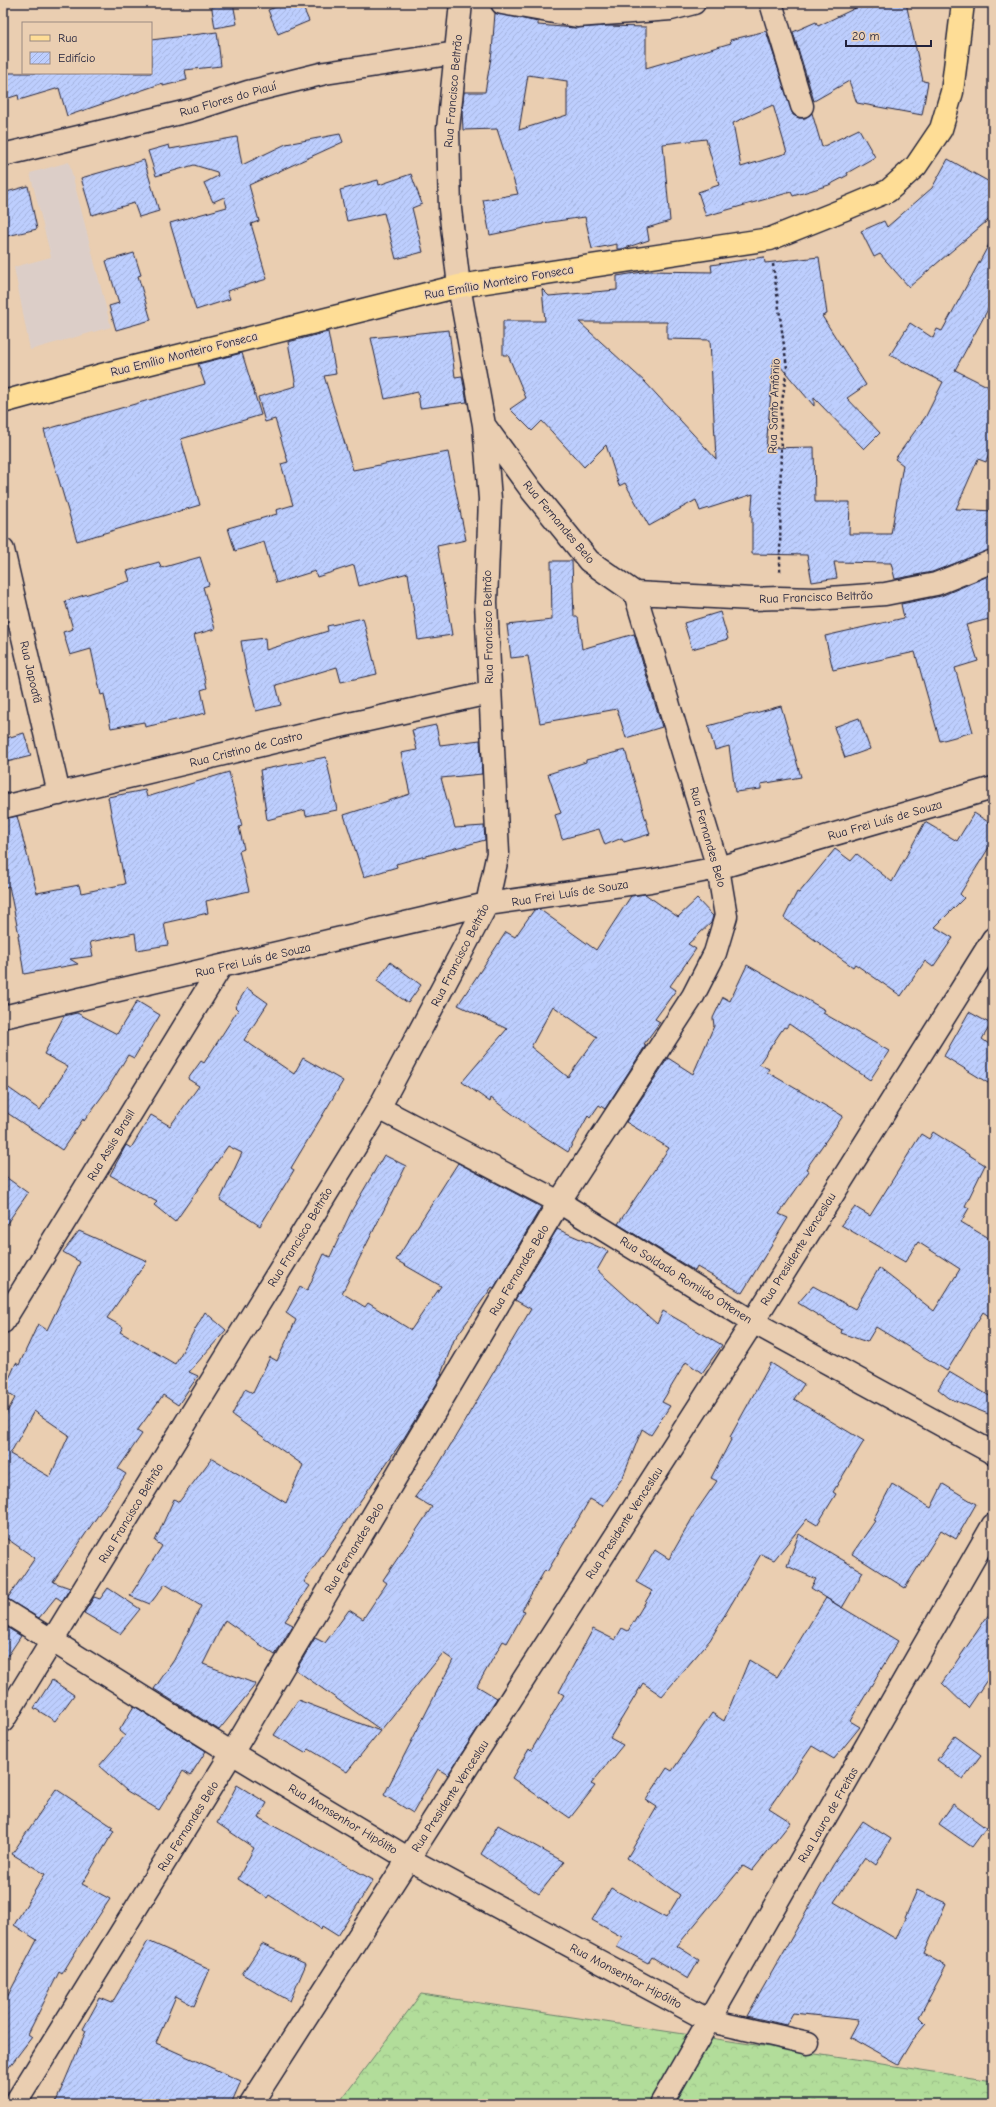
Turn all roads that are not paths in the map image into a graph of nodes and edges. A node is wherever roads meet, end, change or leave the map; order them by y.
1 (461, 3) edge
2 (502, 3) edge
3 (694, 3) edge
4 (771, 3) edge
5 (963, 3) edge
6 (456, 53) junction
7 (802, 106) dead end
8 (3, 155) edge
9 (460, 286) junction
10 (3, 402) edge
11 (484, 425) junction
12 (3, 550) edge
13 (993, 561) edge
14 (634, 593) junction
15 (489, 693) junction
16 (993, 788) edge
17 (59, 794) junction
18 (3, 807) edge
19 (718, 868) junction
20 (487, 904) junction
21 (993, 939) edge
22 (220, 968) junction
23 (3, 1017) edge
24 (379, 1108) junction
25 (560, 1202) junction
26 (3, 1322) edge
27 (753, 1322) junction
28 (993, 1453) edge
29 (993, 1525) edge
30 (3, 1610) edge
31 (53, 1642) junction
32 (3, 1721) edge
33 (232, 1754) junction
34 (409, 1859) junction
35 (710, 2021) junction
36 (808, 2043) dead end
37 (15, 2104) edge
38 (251, 2104) edge
39 (661, 2104) edge

1 - 6 street, Rua Francisco Beltrão
2 - 3 street
4 - 7 street
5 - 9 main road, Rua Emílio Monteiro Fonseca
6 - 8 street, Rua Flores do Piauí
6 - 9 street, Rua Francisco Beltrão
9 - 10 main road, Rua Emílio Monteiro Fonseca
9 - 11 street, Rua Francisco Beltrão
11 - 14 street, Rua Fernandes Belo
11 - 15 street, Rua Francisco Beltrão
12 - 17 street, Rua Japoatã
13 - 14 street, Rua Francisco Beltrão
14 - 19 street, Rua Fernandes Belo
15 - 17 street, Rua Cristino de Castro
15 - 20 street, Rua Francisco Beltrão
16 - 19 street, Rua Frei Luís de Souza
17 - 18 street, Rua Cristino de Castro
19 - 20 street, Rua Frei Luís de Souza
19 - 25 street, Rua Fernandes Belo
20 - 22 street, Rua Frei Luís de Souza
20 - 24 street, Rua Francisco Beltrão
21 - 27 street, Rua Presidente Venceslau
22 - 23 street, Rua Frei Luís de Souza
22 - 26 street, Rua Assis Brasil
24 - 25 street, Rua Soldado Romildo Ottenen
24 - 31 street, Rua Francisco Beltrão
25 - 27 street, Rua Soldado Romildo Ottenen
25 - 33 street, Rua Fernandes Belo
27 - 28 street, Rua Soldado Romildo Ottenen
27 - 34 street, Rua Presidente Venceslau
29 - 35 street, Rua Lauro de Freitas
30 - 31 street, Rua Monsenhor Hipólito
31 - 32 street, Rua Francisco Beltrão
31 - 33 street, Rua Monsenhor Hipólito
33 - 34 street, Rua Monsenhor Hipólito
33 - 37 street, Rua Fernandes Belo
34 - 35 street, Rua Monsenhor Hipólito
34 - 38 street, Rua Presidente Venceslau
35 - 36 street, Rua Monsenhor Hipólito
35 - 39 street, Rua Lauro de Freitas

